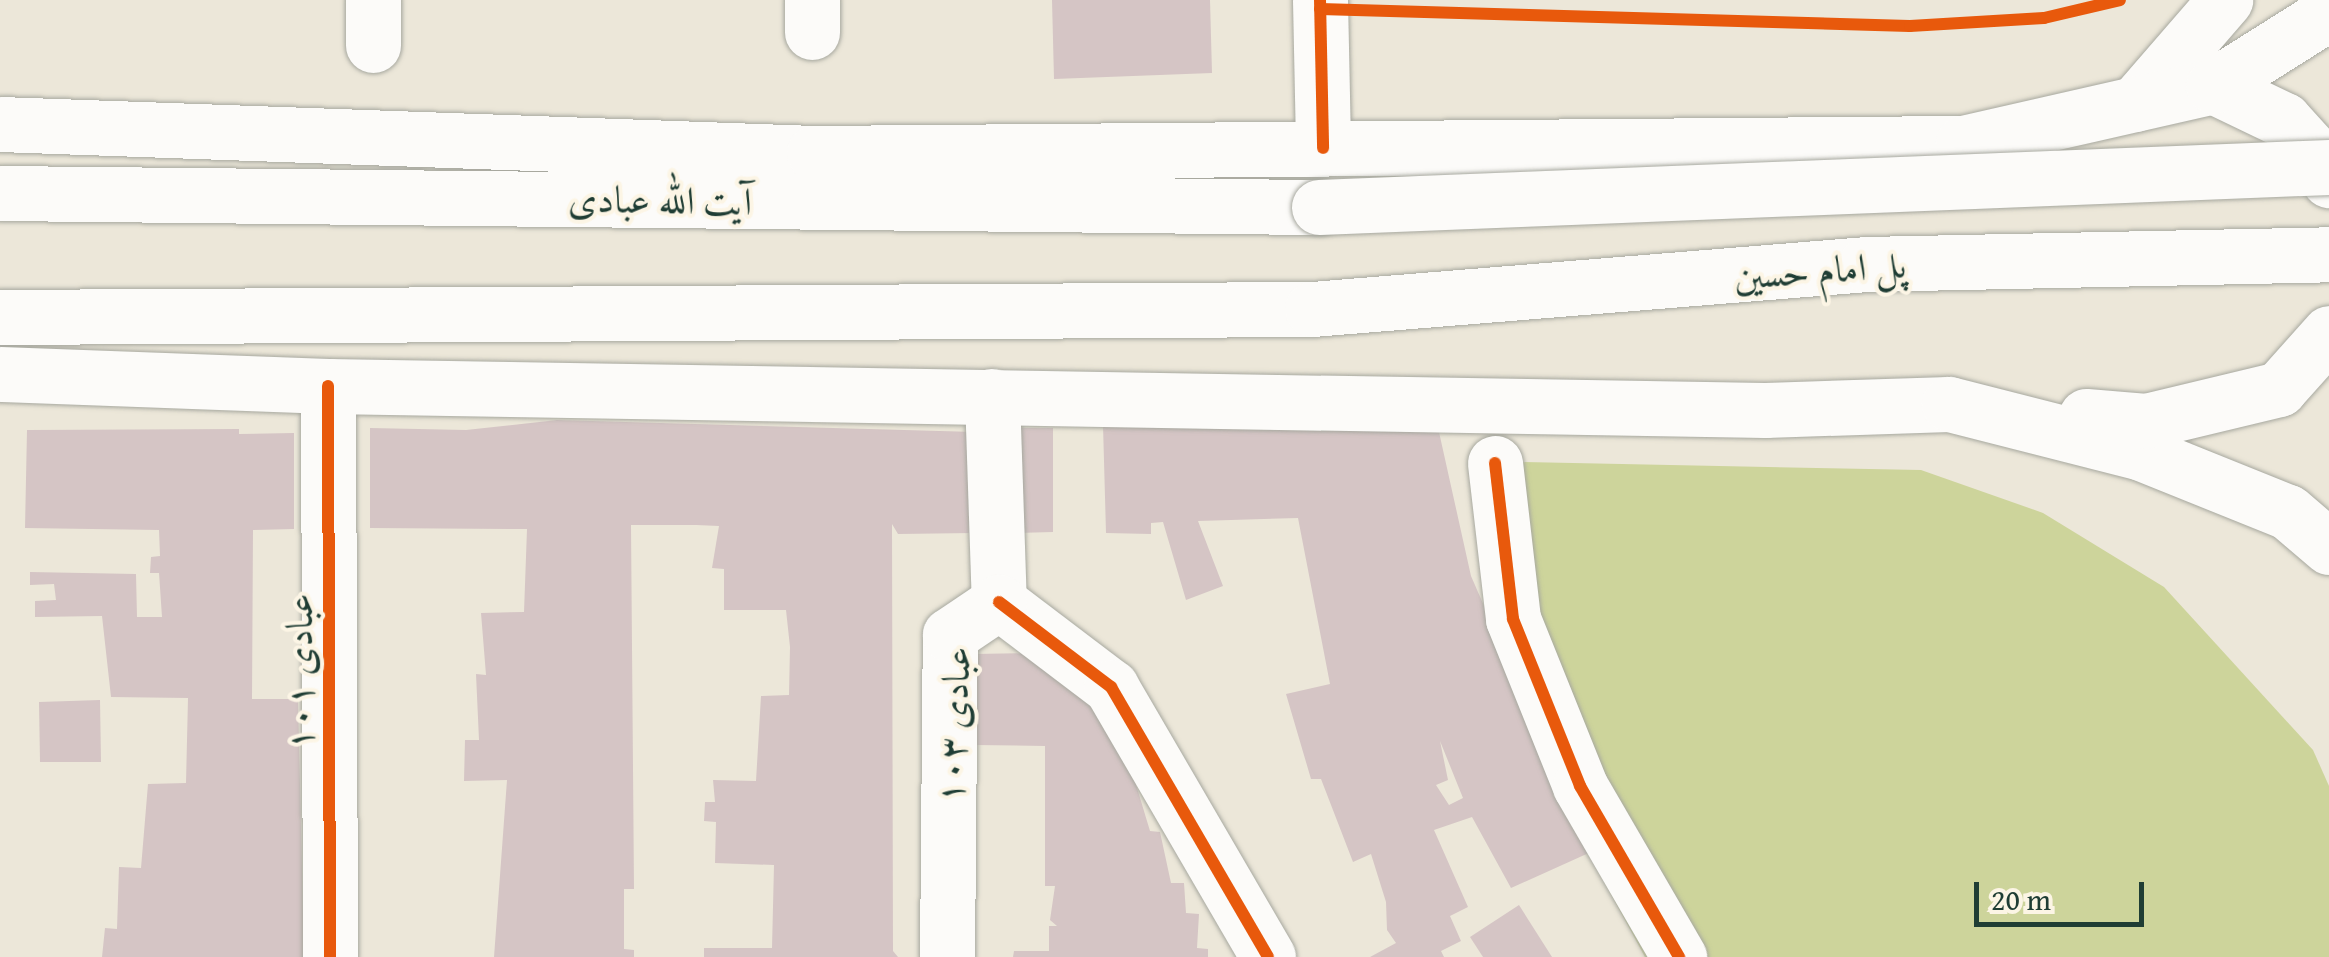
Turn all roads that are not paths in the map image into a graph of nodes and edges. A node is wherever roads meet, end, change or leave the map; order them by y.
1 (1320, 0) edge
2 (2225, 0) edge
3 (2329, 12) edge
4 (2213, 86) junction
5 (2135, 104) junction
6 (0, 124) edge
7 (1323, 148) junction
8 (2329, 167) edge
9 (2329, 180) edge
10 (0, 192) edge
11 (2329, 254) edge
12 (0, 317) edge
13 (2329, 332) edge
14 (0, 374) edge
15 (328, 386) junction
16 (992, 396) junction
17 (1948, 404) junction
18 (1495, 462) dead end
19 (2329, 547) edge
20 (999, 602) junction
21 (330, 957) edge
22 (947, 957) edge
23 (1268, 957) edge
24 (1678, 957) edge

1 - 7 main road
2 - 5 main road
3 - 4 main road
4 - 5 main road
4 - 9 main road
5 - 7 main road
6 - 7 main road
8 - 10 main road, آیت الله عبادی, bridge
11 - 12 main road, پل امام حسین
13 - 17 main road
14 - 15 main road
15 - 16 main road
15 - 21 main road, عبادی ۱۰۱
16 - 17 main road
16 - 20 main road, عبادی ۱۰۳
17 - 19 main road
18 - 24 main road
20 - 22 main road, عبادی ۱۰۳
20 - 23 main road

